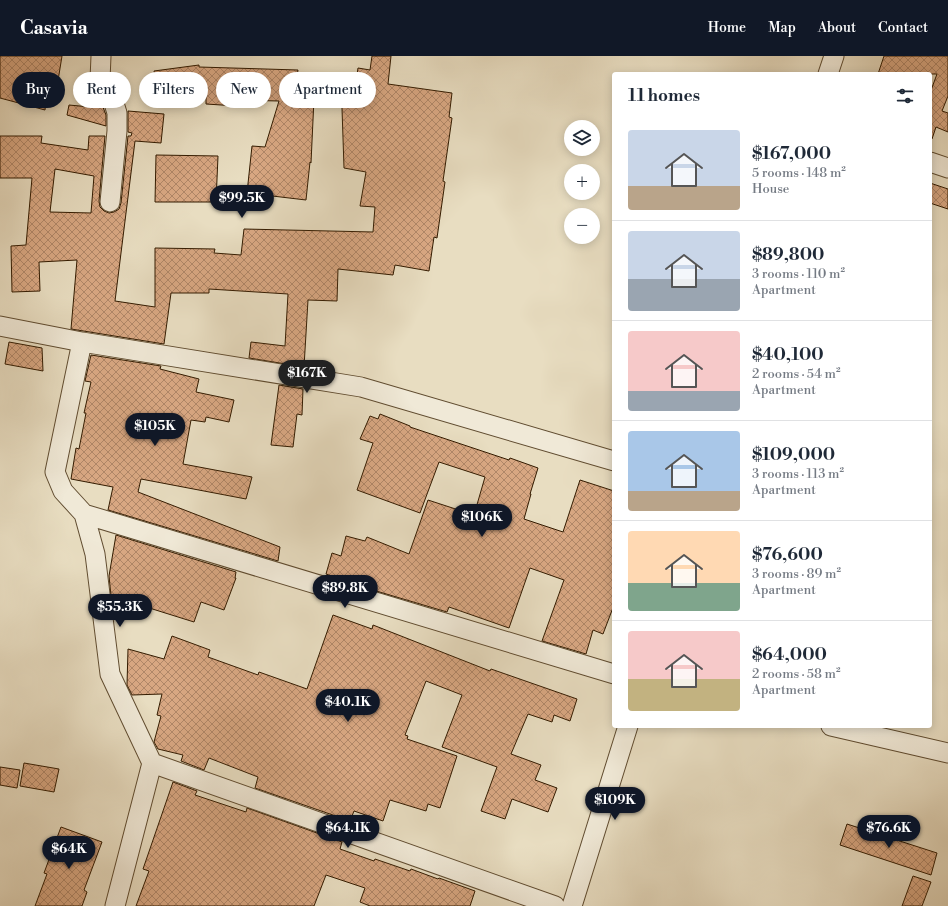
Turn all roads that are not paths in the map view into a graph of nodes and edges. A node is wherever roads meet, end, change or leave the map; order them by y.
1 (101, 56) edge
2 (834, 56) edge
3 (829, 72) edge
4 (932, 163) edge
5 (948, 168) edge
6 (110, 202) dead end
7 (0, 326) edge
8 (82, 342) junction
9 (612, 460) edge
10 (84, 514) junction
11 (612, 673) edge
12 (627, 728) edge
13 (840, 728) edge
14 (948, 753) edge
15 (152, 763) junction
16 (115, 906) edge
17 (554, 906) edge
18 (572, 906) edge

1 - 6 street
2 - 3 street
4 - 5 street
7 - 8 street
8 - 9 street
8 - 10 street
10 - 11 street
10 - 15 street
12 - 18 street
13 - 14 street
15 - 16 street
15 - 17 street

